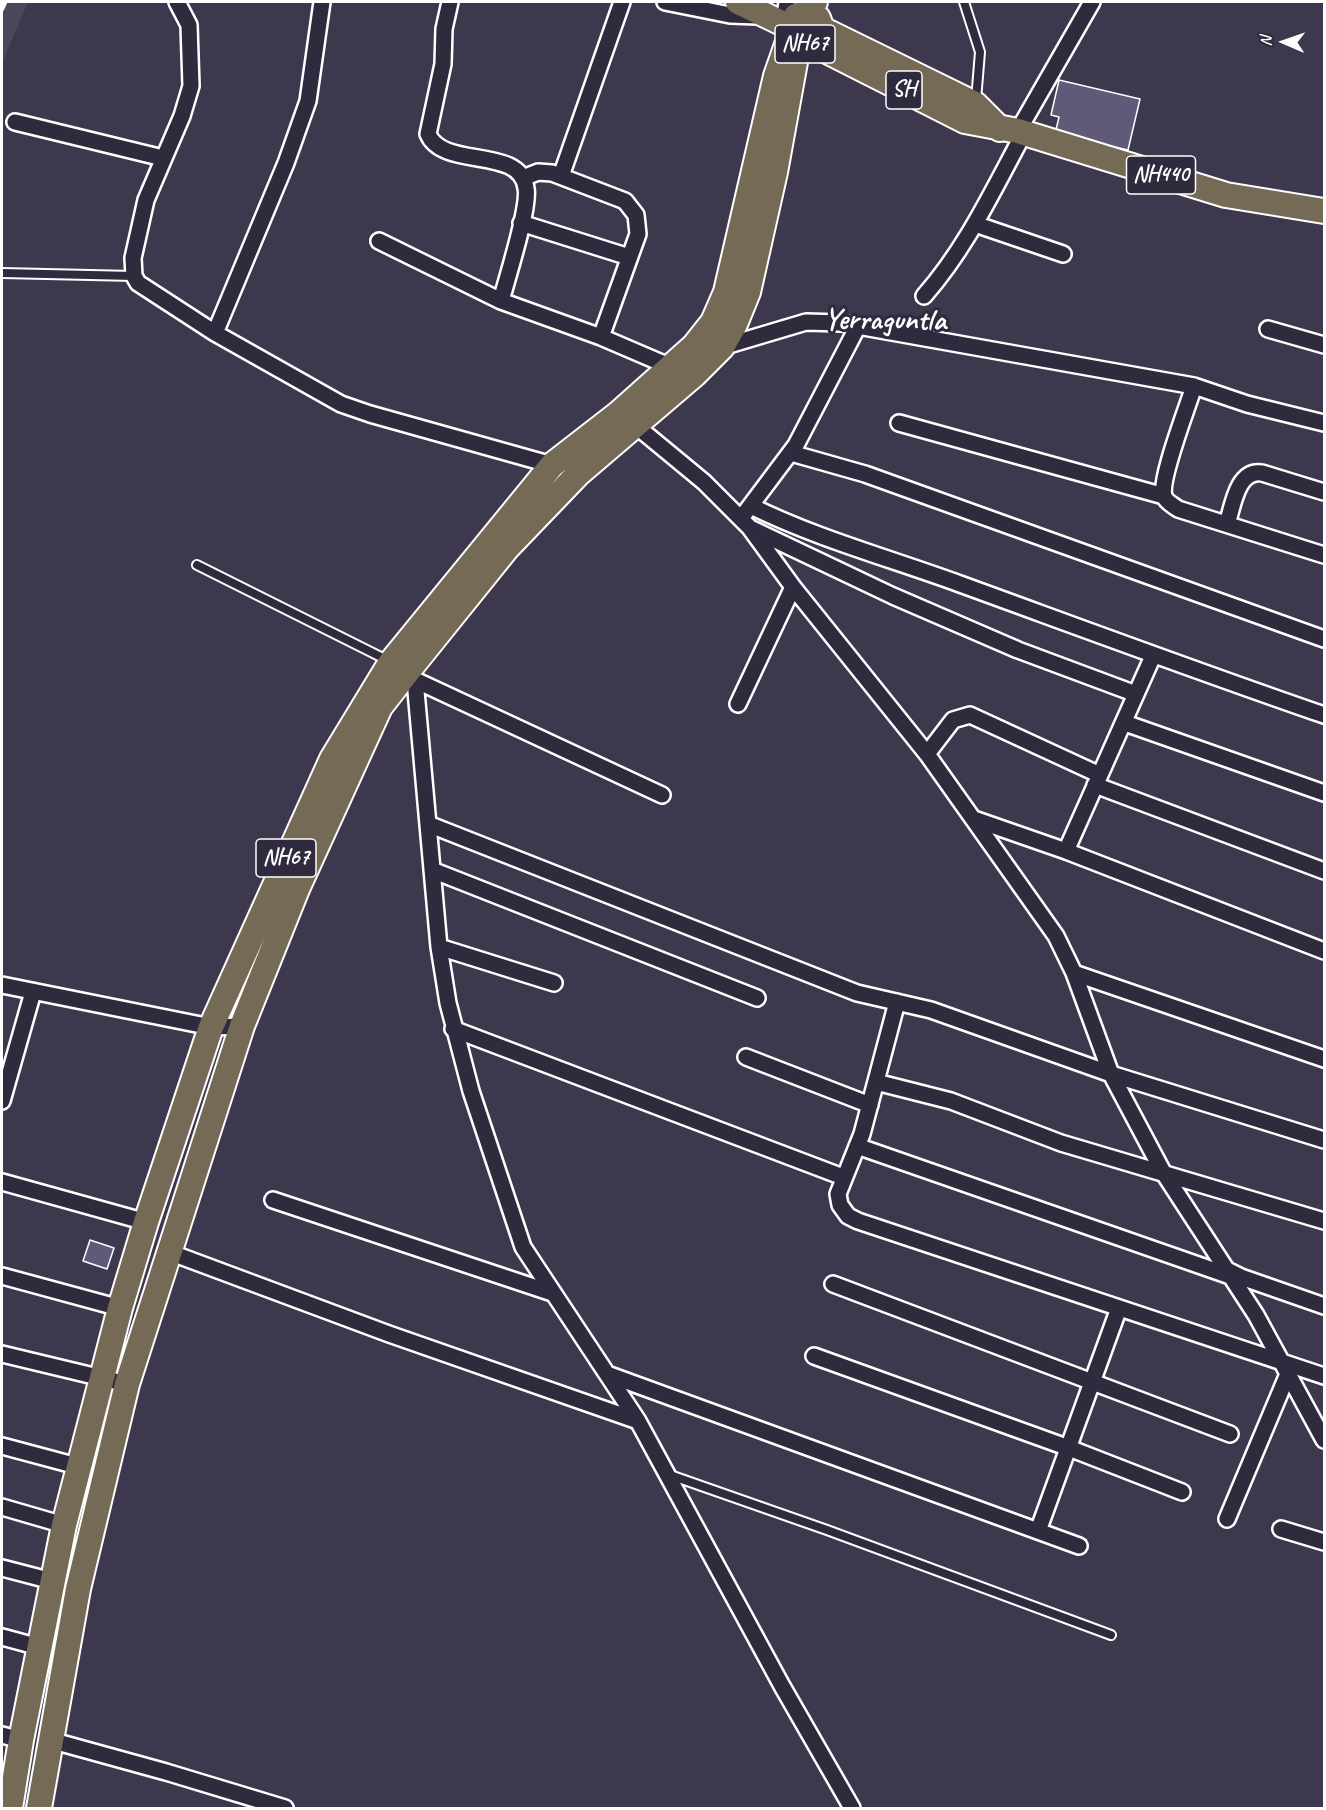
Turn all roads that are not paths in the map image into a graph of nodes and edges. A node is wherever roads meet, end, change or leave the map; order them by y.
1 (177, 2) edge
2 (322, 2) edge
3 (450, 2) edge
4 (622, 2) edge
5 (665, 2) edge
6 (738, 2) edge
7 (964, 2) edge
8 (1092, 2) edge
9 (796, 19) edge
10 (975, 104) junction
11 (15, 122) dead end
12 (1014, 131) junction
13 (163, 158) junction
14 (561, 176) junction
15 (523, 178) junction
16 (1324, 211) edge
17 (521, 223) junction
18 (975, 224) junction
19 (379, 241) dead end
20 (1064, 254) dead end
21 (629, 257) junction
22 (2, 273) edge
23 (134, 276) junction
24 (924, 296) dead end
25 (501, 301) junction
26 (858, 326) junction
27 (1268, 329) dead end
28 (215, 333) junction
29 (601, 337) junction
30 (1324, 345) edge
31 (722, 347) junction
32 (671, 367) junction
33 (1194, 386) junction
34 (627, 419) junction
35 (900, 423) dead end
36 (1324, 423) edge
37 (791, 453) junction
38 (552, 465) junction
39 (1324, 492) edge
40 (1164, 496) junction
41 (747, 517) junction
42 (1227, 524) junction
43 (1324, 555) edge
44 (197, 566) dead end
45 (793, 587) junction
46 (1324, 639) edge
47 (1153, 656) junction
48 (404, 672) junction
49 (1136, 694) junction
50 (738, 704) dead end
51 (1324, 715) edge
52 (1125, 723) junction
53 (927, 754) junction
54 (1098, 780) junction
55 (1324, 793) edge
56 (662, 795) dead end
57 (974, 819) junction
58 (428, 824) junction
59 (1066, 851) junction
60 (432, 870) junction
61 (1324, 871) edge
62 (439, 947) junction
63 (1324, 951) edge
64 (1074, 973) junction
65 (554, 983) dead end
66 (2, 985) edge
67 (33, 992) junction
68 (757, 998) dead end
69 (897, 1002) junction
70 (242, 1026) junction
71 (211, 1027) junction
72 (453, 1029) junction
73 (746, 1057) dead end
74 (1324, 1059) edge
75 (1111, 1074) junction
76 (876, 1082) junction
77 (2, 1101) edge
78 (870, 1105) junction
79 (1324, 1140) edge
80 (857, 1146) junction
81 (1163, 1172) junction
82 (843, 1177) junction
83 (2, 1182) edge
84 (273, 1200) dead end
85 (1324, 1221) edge
86 (146, 1222) junction
87 (169, 1252) junction
88 (1227, 1272) junction
89 (2, 1276) edge
90 (833, 1284) dead end
91 (552, 1293) junction
92 (1324, 1306) edge
93 (120, 1308) junction
94 (1119, 1308) junction
95 (2, 1354) edge
96 (814, 1356) dead end
97 (1284, 1367) junction
98 (607, 1374) junction
99 (1324, 1376) edge
100 (102, 1378) junction
101 (127, 1384) junction
102 (1092, 1384) junction
103 (638, 1421) junction
104 (1230, 1434) dead end
105 (1324, 1440) edge
106 (2, 1446) edge
107 (1069, 1448) junction
108 (77, 1466) junction
109 (667, 1474) junction
110 (1182, 1492) dead end
111 (2, 1507) edge
112 (1227, 1519) dead end
113 (64, 1525) junction
114 (1281, 1529) dead end
115 (1038, 1531) junction
116 (1324, 1542) edge
117 (1079, 1546) dead end
118 (2, 1568) edge
119 (52, 1581) junction
120 (1111, 1635) dead end
121 (2, 1637) edge
122 (39, 1647) junction
123 (11, 1737) edge
124 (50, 1740) junction
125 (10, 1809) edge
126 (39, 1809) edge
127 (285, 1809) edge
128 (852, 1809) edge

1 - 13 street
2 - 28 street
3 - 15 street
4 - 14 street
5 - 9 street
6 - 9 highway, NH67
7 - 10 lane
8 - 12 street
9 - 10 highway, SH
9 - 12 highway, SH
9 - 31 highway, NH67
9 - 32 highway, NH67
10 - 12 highway, SH
11 - 13 street
12 - 16 highway, NH440
12 - 18 street
13 - 23 street
14 - 15 street
14 - 21 street
15 - 17 street
17 - 21 street
17 - 25 street
18 - 20 street
18 - 24 street
19 - 25 street
21 - 29 street
22 - 23 lane
23 - 28 street
25 - 29 street
26 - 31 street
26 - 33 street
26 - 37 street
27 - 30 street
28 - 38 street
29 - 32 street
31 - 34 highway, NH67
32 - 34 highway, NH67
33 - 36 street
33 - 40 street
34 - 38 highway, NH67
34 - 41 street
34 - 48 highway, NH67
35 - 40 street
37 - 41 street
37 - 46 street
38 - 48 highway, NH67
39 - 42 street
40 - 42 street
41 - 45 street
41 - 47 street
41 - 49 street
42 - 43 street
44 - 48 lane
45 - 50 street
45 - 53 street
47 - 49 street
47 - 51 street
48 - 56 street
48 - 58 street
48 - 70 highway, NH67
48 - 71 highway, NH67
49 - 52 street
52 - 54 street
52 - 55 street
53 - 54 street
53 - 57 street
54 - 59 street
54 - 61 street
57 - 59 street
57 - 64 street
58 - 60 street
58 - 69 street
59 - 63 street
60 - 62 street
60 - 68 street
62 - 65 street
62 - 72 street
64 - 74 street
64 - 75 street
66 - 67 street
67 - 71 street
67 - 77 street
69 - 75 street
69 - 76 street
70 - 71 street
70 - 87 highway, NH67
71 - 86 highway, NH67
72 - 82 street
72 - 91 street
73 - 78 street
75 - 79 street
75 - 81 street
76 - 78 street
76 - 81 street
78 - 80 street
80 - 82 street
80 - 88 street
81 - 85 street
81 - 88 street
82 - 94 street
83 - 86 street
84 - 91 street
86 - 93 highway, NH67
87 - 101 highway, NH67
87 - 103 street
88 - 92 street
88 - 97 street
89 - 93 street
90 - 102 street
91 - 98 street
93 - 100 highway, NH67
94 - 97 street
94 - 102 street
95 - 100 street
96 - 107 street
97 - 99 street
97 - 105 street
97 - 112 street
98 - 103 street
98 - 115 street
100 - 101 street
100 - 108 highway, NH67
101 - 124 highway, NH67
102 - 104 street
102 - 107 street
103 - 109 street
106 - 108 street
107 - 110 street
107 - 115 street
108 - 113 highway, NH67
109 - 120 lane
109 - 128 street
111 - 113 street
113 - 119 highway, NH67
114 - 116 street
115 - 117 street
118 - 119 street
119 - 122 highway, NH67
121 - 122 street
122 - 123 highway, NH67
123 - 125 highway, NH67
124 - 126 highway, NH67
124 - 127 street

